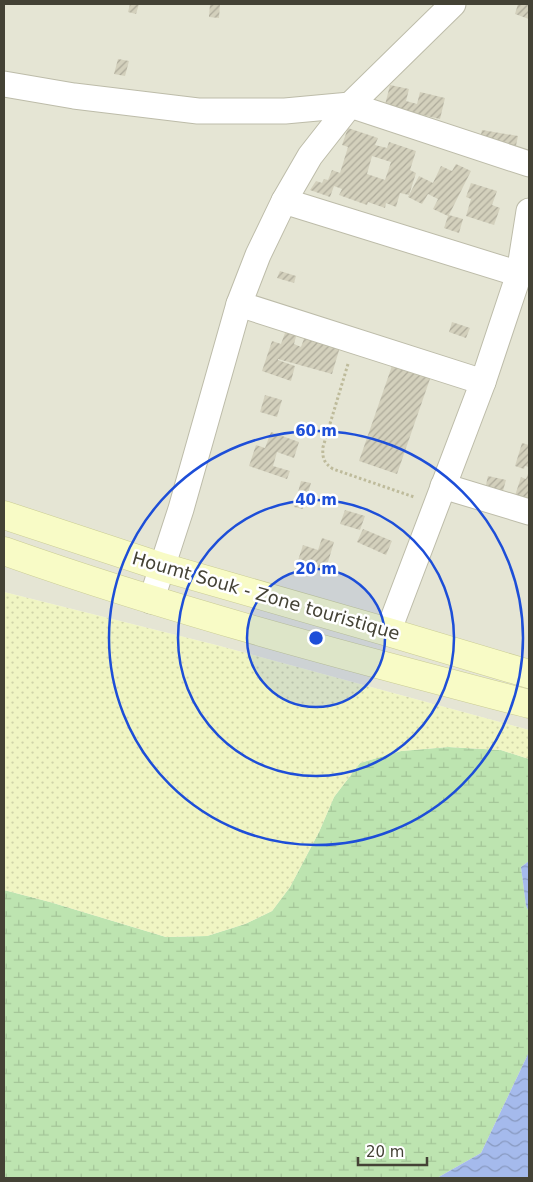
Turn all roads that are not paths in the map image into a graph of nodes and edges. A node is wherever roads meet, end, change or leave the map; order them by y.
1 (453, 4) edge
2 (4, 84) edge
3 (350, 105) junction
4 (529, 164) edge
5 (284, 202) junction
6 (529, 213) edge
7 (519, 274) junction
8 (239, 304) junction
9 (483, 382) junction
10 (439, 496) junction
11 (529, 512) edge
12 (4, 515) edge
13 (4, 551) edge
14 (162, 567) junction
15 (152, 601) junction
16 (388, 632) junction
17 (529, 674) edge
18 (529, 704) edge

1 - 3 street
2 - 3 street
3 - 4 street
3 - 5 street
5 - 7 street
5 - 8 street
6 - 7 street
7 - 9 street
8 - 9 street
8 - 14 street
9 - 10 street
10 - 11 street
10 - 16 street
12 - 14 main road, Houmt Souk - Zone touristique
13 - 15 main road
14 - 15 street
14 - 16 main road, Houmt Souk - Zone touristique
15 - 18 main road
16 - 17 main road, Houmt Souk - Zone touristique

